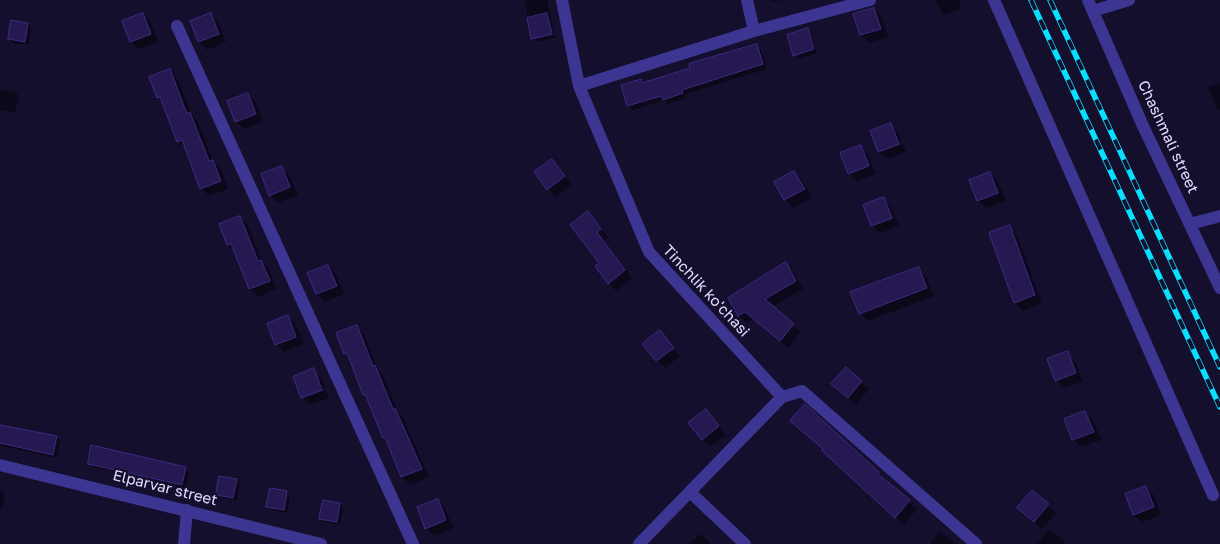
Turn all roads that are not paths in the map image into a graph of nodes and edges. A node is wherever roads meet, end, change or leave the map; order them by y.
1 (562, 0) edge
2 (747, 0) edge
3 (870, 0) edge
4 (994, 0) edge
5 (1129, 0) edge
6 (1090, 6) edge
7 (177, 26) dead end
8 (754, 31) junction
9 (579, 86) junction
10 (1220, 216) edge
11 (1190, 224) junction
12 (1220, 288) edge
13 (782, 397) junction
14 (0, 465) edge
15 (690, 492) junction
16 (1213, 495) dead end
17 (188, 510) junction
18 (184, 544) edge
19 (321, 544) edge
20 (414, 544) edge
21 (639, 544) edge
22 (745, 544) edge
23 (976, 544) edge

1 - 9 street, Tinchlik ko'chasi
2 - 8 street
3 - 8 street
4 - 16 street
5 - 6 street
6 - 11 street, Chashmali street
7 - 20 street
8 - 9 street
9 - 13 street, Tinchlik ko'chasi
10 - 11 street
11 - 12 street, Chashmali street
13 - 15 street
13 - 23 street
14 - 17 street, Elparvar street
15 - 21 street
15 - 22 street
17 - 18 street
17 - 19 street, Elparvar street

